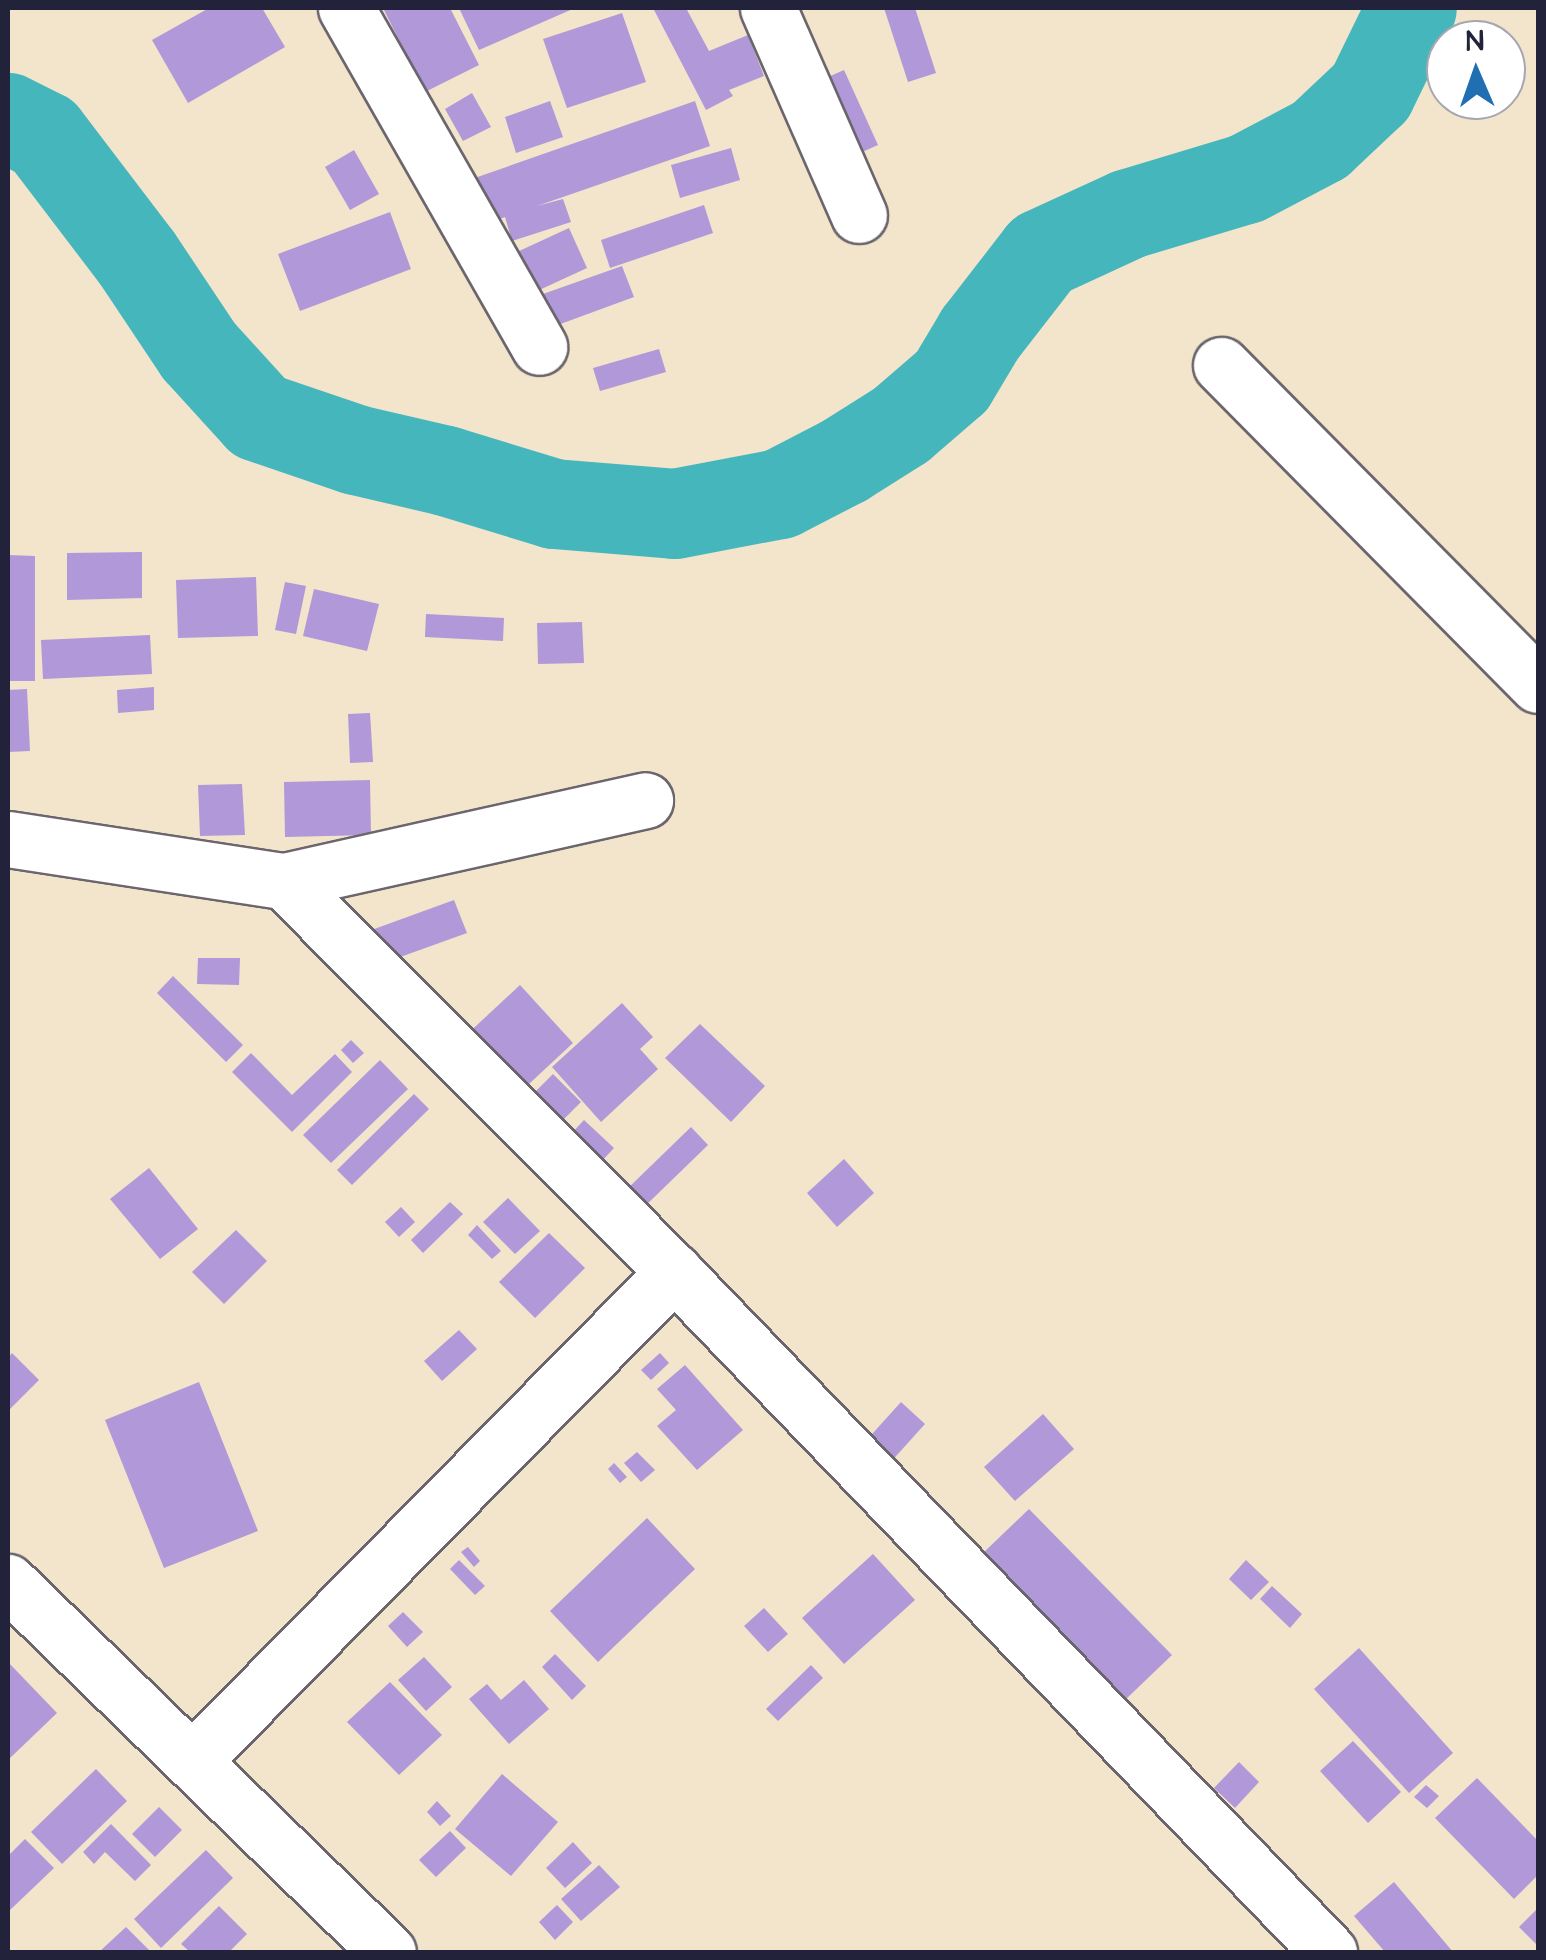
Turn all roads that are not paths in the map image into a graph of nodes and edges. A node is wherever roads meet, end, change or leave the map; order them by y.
1 (346, 8) edge
2 (768, 8) edge
3 (859, 215) dead end
4 (538, 347) dead end
5 (1220, 365) dead end
6 (1538, 685) edge
7 (645, 800) dead end
8 (8, 840) edge
9 (284, 881) junction
10 (674, 1272) junction
11 (8, 1582) edge
12 (192, 1762) junction
13 (388, 1952) edge
14 (1328, 1952) edge

1 - 4 street
2 - 3 street
5 - 6 street
7 - 9 street
8 - 9 street
9 - 10 street
10 - 12 street
10 - 14 street
11 - 12 street
12 - 13 street

